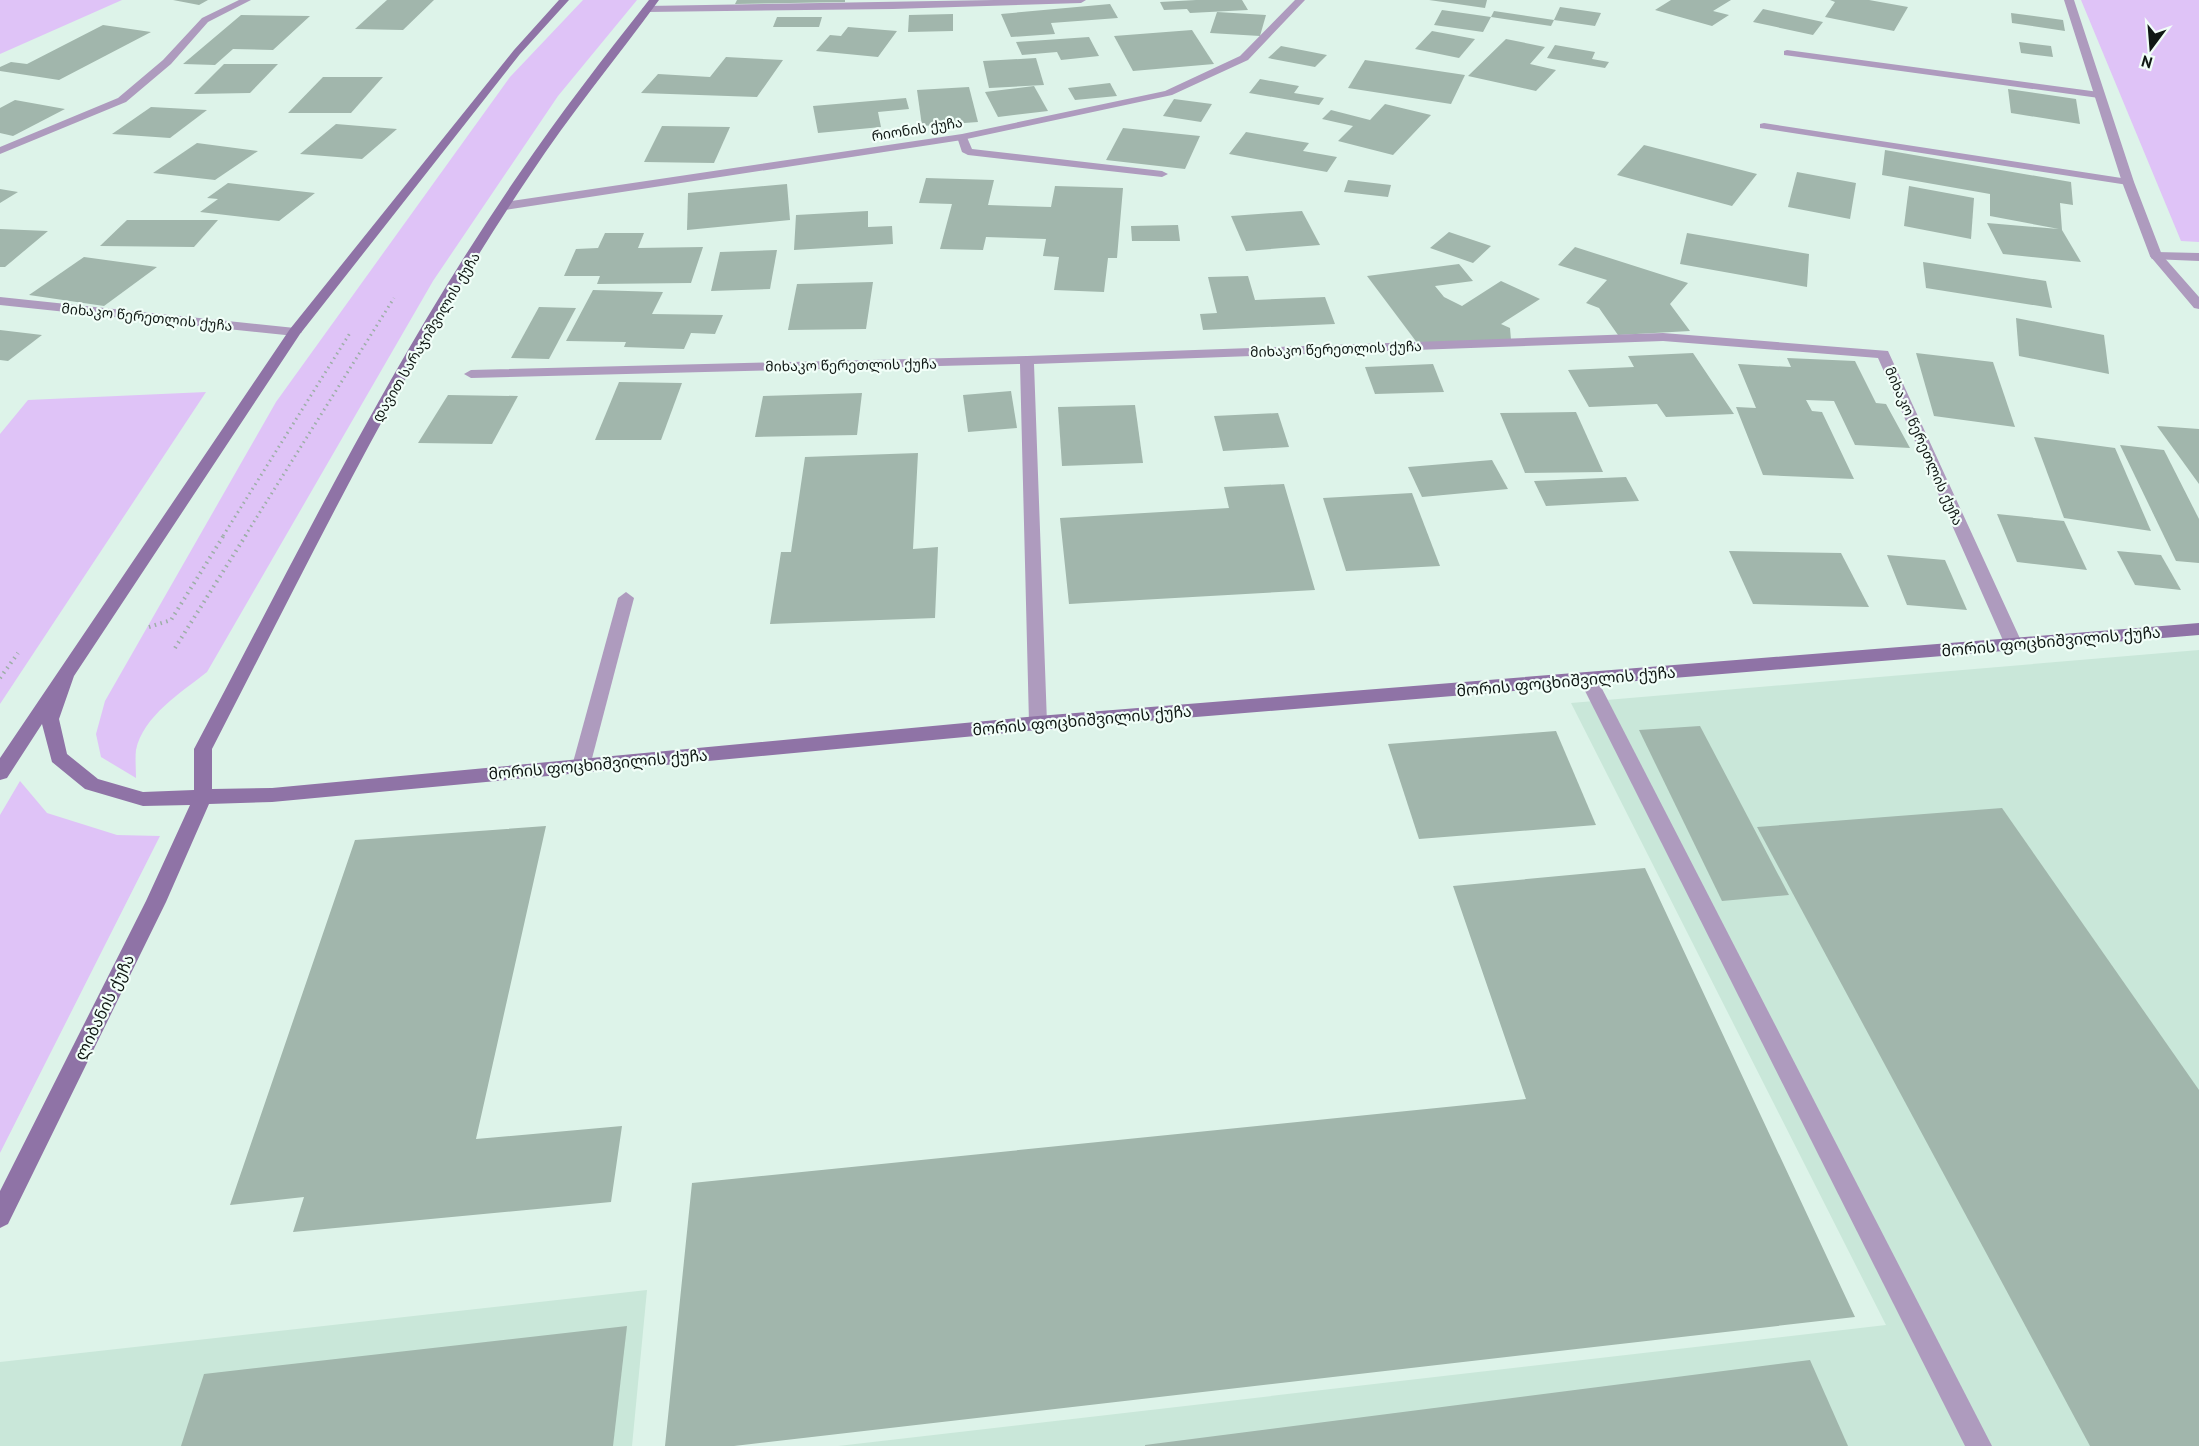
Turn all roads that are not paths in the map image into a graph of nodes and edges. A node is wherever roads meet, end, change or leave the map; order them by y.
1 (246, 0) edge
2 (564, 0) edge
3 (1081, 0) edge
4 (1300, 0) edge
5 (2069, 0) edge
6 (893, 3) edge
7 (650, 4) edge
8 (1788, 53) dead end
9 (2099, 95) junction
10 (1764, 126) dead end
11 (962, 137) junction
12 (0, 151) edge
13 (1162, 174) dead end
14 (2128, 182) junction
15 (505, 206) junction
16 (2156, 256) junction
17 (2199, 257) edge
18 (0, 301) edge
19 (2199, 305) edge
20 (295, 332) junction
21 (1027, 360) junction
22 (471, 374) dead end
23 (626, 598) dead end
24 (2199, 629) edge
25 (2014, 645) junction
26 (66, 678) junction
27 (1588, 679) junction
28 (1038, 723) junction
29 (581, 766) junction
30 (0, 773) edge
31 (203, 796) junction
32 (0, 1216) edge
33 (1979, 1446) edge

1 - 12 street
2 - 20 main road
3 - 6 street
4 - 11 street, რიონის ქუჩა
5 - 9 street
6 - 7 street
7 - 15 main road, დავით სარაჯიშვილის ქუჩა
8 - 9 street
9 - 14 street
10 - 14 street
11 - 13 street
11 - 15 street, რიონის ქუჩა
14 - 16 street
15 - 31 main road, დავით სარაჯიშვილის ქუჩა
16 - 17 street
16 - 19 street
18 - 20 street, მიხაკო წერეთლის ქუჩა
20 - 26 main road
21 - 22 street, მიხაკო წერეთლის ქუჩა
21 - 25 street, მიხაკო წერეთლის ქუჩა
21 - 28 street
23 - 29 street
24 - 25 main road, მორის ფოცხიშვილის ქუჩა
25 - 27 main road, მორის ფოცხიშვილის ქუჩა
26 - 30 main road
26 - 31 main road, მორის ფოცხიშვილის ქუჩა
27 - 28 main road, მორის ფოცხიშვილის ქუჩა
27 - 33 street
28 - 29 main road, მორის ფოცხიშვილის ქუჩა
29 - 31 main road, მორის ფოცხიშვილის ქუჩა
31 - 32 main road, ლიბანის ქუჩა

